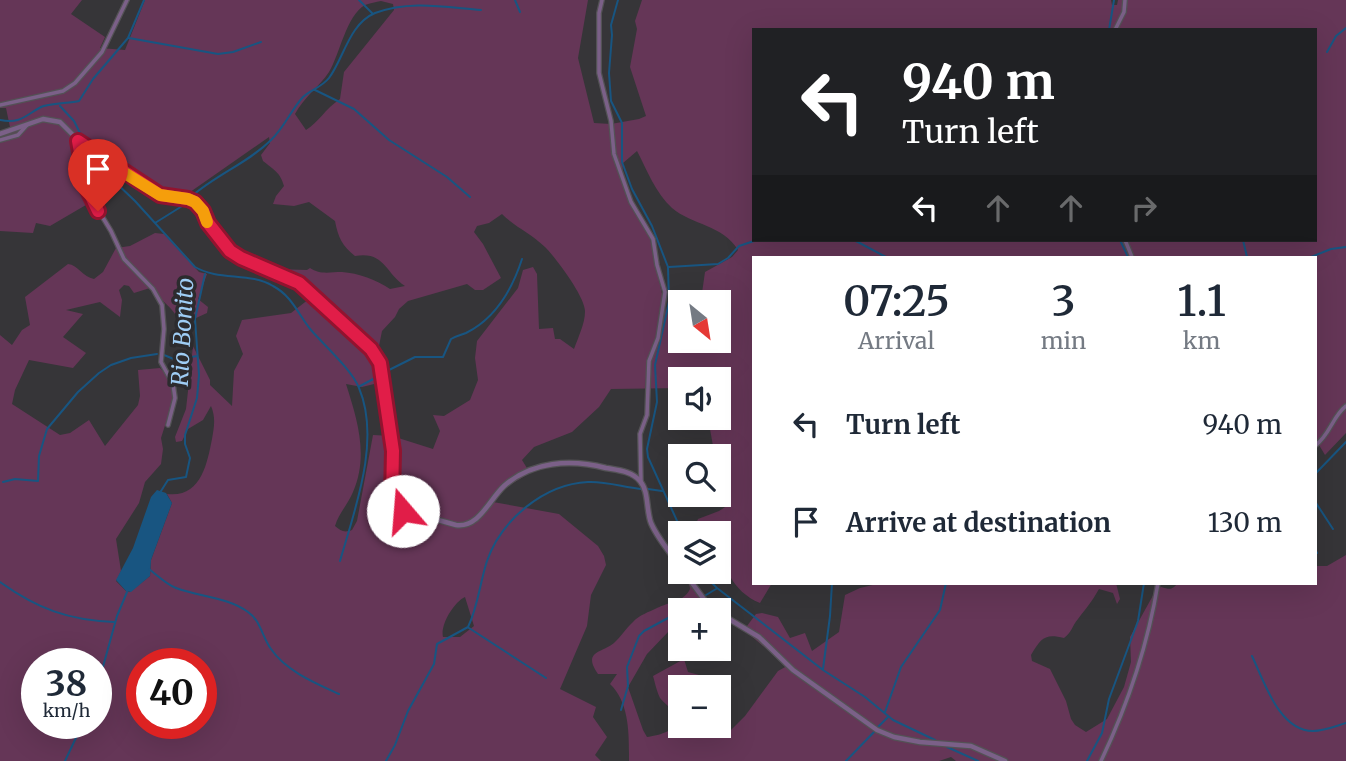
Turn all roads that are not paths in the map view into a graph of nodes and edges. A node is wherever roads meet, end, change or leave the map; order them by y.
1 (127, 0) edge
2 (603, 0) edge
3 (1125, 0) edge
4 (1116, 28) edge
5 (0, 105) edge
6 (0, 137) edge
7 (78, 141) junction
8 (1346, 406) edge
9 (168, 425) dead end
10 (1317, 444) edge
11 (641, 482) junction
12 (668, 549) edge
13 (693, 584) edge
14 (1158, 585) edge
15 (704, 598) edge
16 (731, 620) edge
17 (1005, 761) edge
18 (1101, 761) edge

1 - 5 street
2 - 11 street
3 - 4 street
6 - 7 street
7 - 9 street
7 - 11 street
8 - 10 street
11 - 12 street
13 - 15 street
14 - 18 street
16 - 17 street

